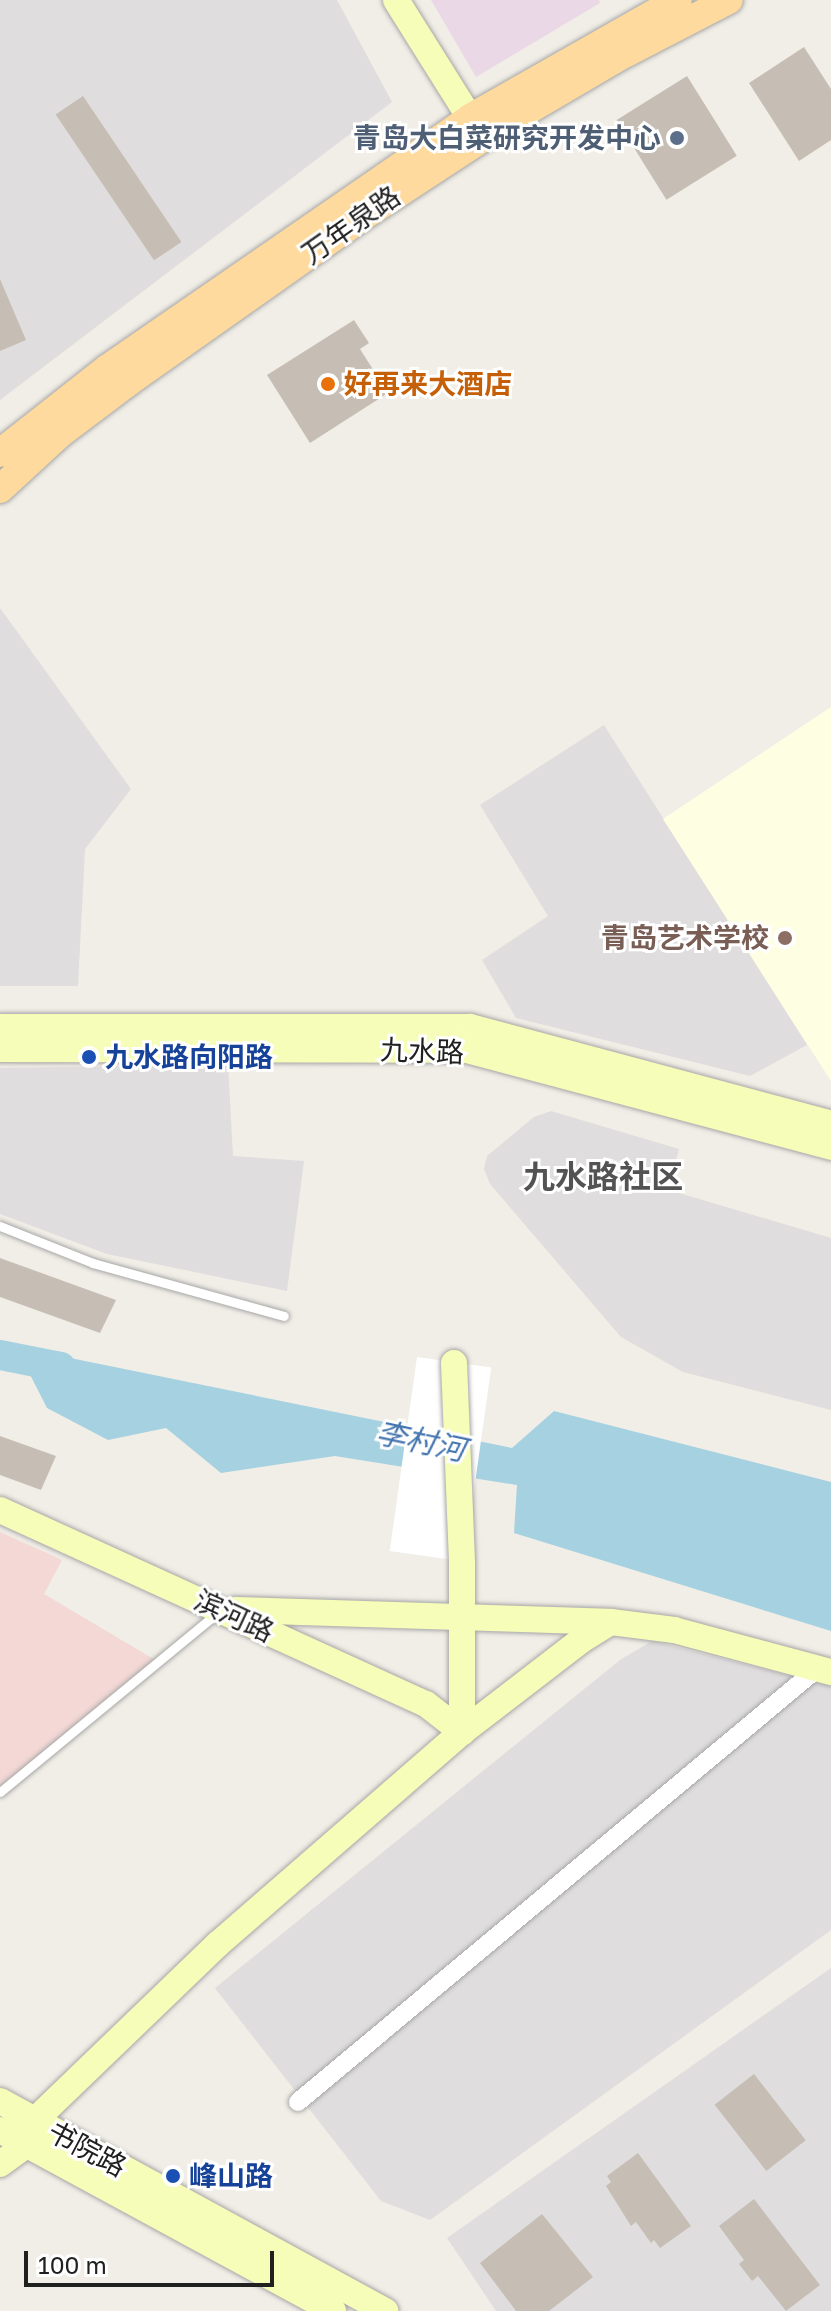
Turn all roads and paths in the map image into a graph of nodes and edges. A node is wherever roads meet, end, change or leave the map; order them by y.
1 (396, 0) edge
2 (678, 0) edge
3 (729, 0) edge
4 (476, 127) junction
5 (0, 453) edge
6 (0, 489) edge
7 (0, 1027) edge
8 (0, 1049) edge
9 (831, 1124) edge
10 (831, 1147) edge
11 (0, 1226) edge
12 (284, 1316) dead end
13 (454, 1363) dead end
14 (0, 1510) edge
15 (222, 1610) junction
16 (461, 1617) junction
17 (611, 1622) junction
18 (824, 1670) edge
19 (462, 1732) junction
20 (0, 1792) edge
21 (0, 2101) edge
22 (298, 2102) dead end
23 (0, 2130) edge
24 (30, 2133) junction
25 (0, 2164) edge
26 (333, 2311) edge
27 (385, 2311) edge

1 - 4 main road
2 - 4 main road, 万年泉路
3 - 4 main road, 万年泉路
4 - 5 main road, 万年泉路
4 - 6 main road, 万年泉路
7 - 9 main road, 九水路
8 - 10 main road, 九水路
11 - 12 lane
13 - 16 main road
14 - 15 main road, 滨河路
15 - 16 main road
15 - 19 main road, 滨河路
15 - 20 lane
16 - 17 main road
16 - 19 main road
17 - 18 main road
17 - 19 main road
18 - 22 street
19 - 24 main road
21 - 24 main road, 书院路
23 - 24 main road, 书院路
24 - 25 main road
24 - 26 main road, 书院路
24 - 27 main road, 书院路

